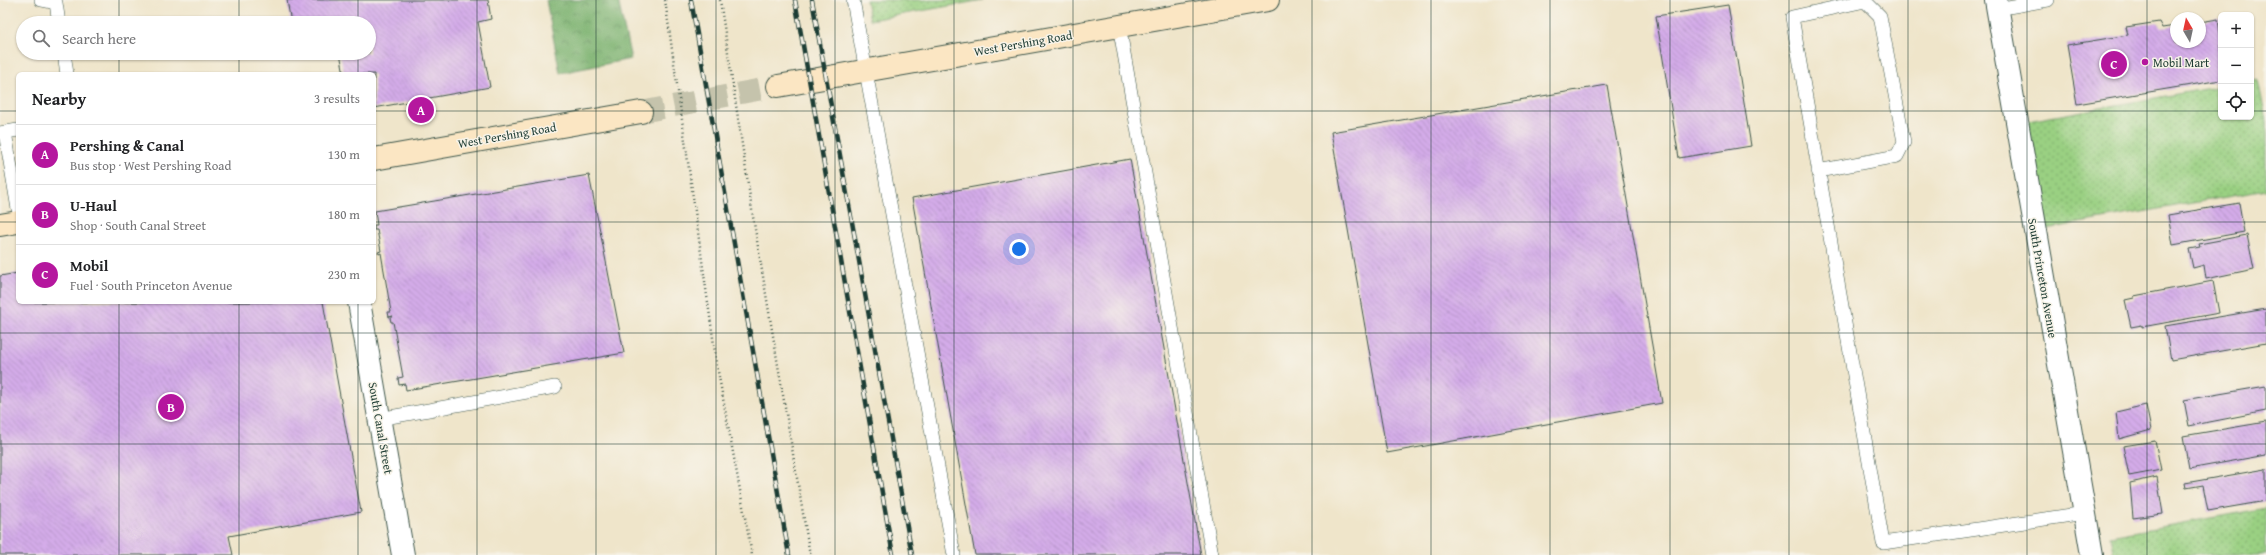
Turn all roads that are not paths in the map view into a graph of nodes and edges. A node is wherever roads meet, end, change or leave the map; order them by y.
1 (41, 0) edge
2 (853, 0) edge
3 (1268, 0) edge
4 (2048, 0) edge
5 (1997, 5) edge
6 (58, 16) edge
7 (1119, 25) junction
8 (65, 60) edge
9 (866, 71) junction
10 (67, 72) edge
11 (778, 86) tunnel mouth
12 (641, 112) tunnel mouth
13 (8, 131) edge
14 (376, 159) edge
15 (1818, 171) junction
16 (16, 193) edge
17 (16, 222) edge
18 (0, 225) edge
19 (359, 304) edge
20 (555, 387) dead end
21 (379, 419) junction
22 (2085, 513) junction
23 (403, 555) edge
24 (954, 555) edge
25 (1212, 555) edge
26 (2092, 555) edge

1 - 6 lane
2 - 9 lane
3 - 7 main road, West Pershing Road
4 - 5 lane
5 - 22 street, South Princeton Avenue
7 - 9 main road, West Pershing Road
7 - 25 lane
8 - 10 lane
9 - 11 main road, West Pershing Road
9 - 24 lane
12 - 14 main road, West Pershing Road
13 - 16 lane
15 - 15 lane
15 - 22 lane
17 - 18 main road
19 - 21 street, South Canal Street
20 - 21 lane
21 - 23 street, South Canal Street
22 - 26 street, South Princeton Avenue

